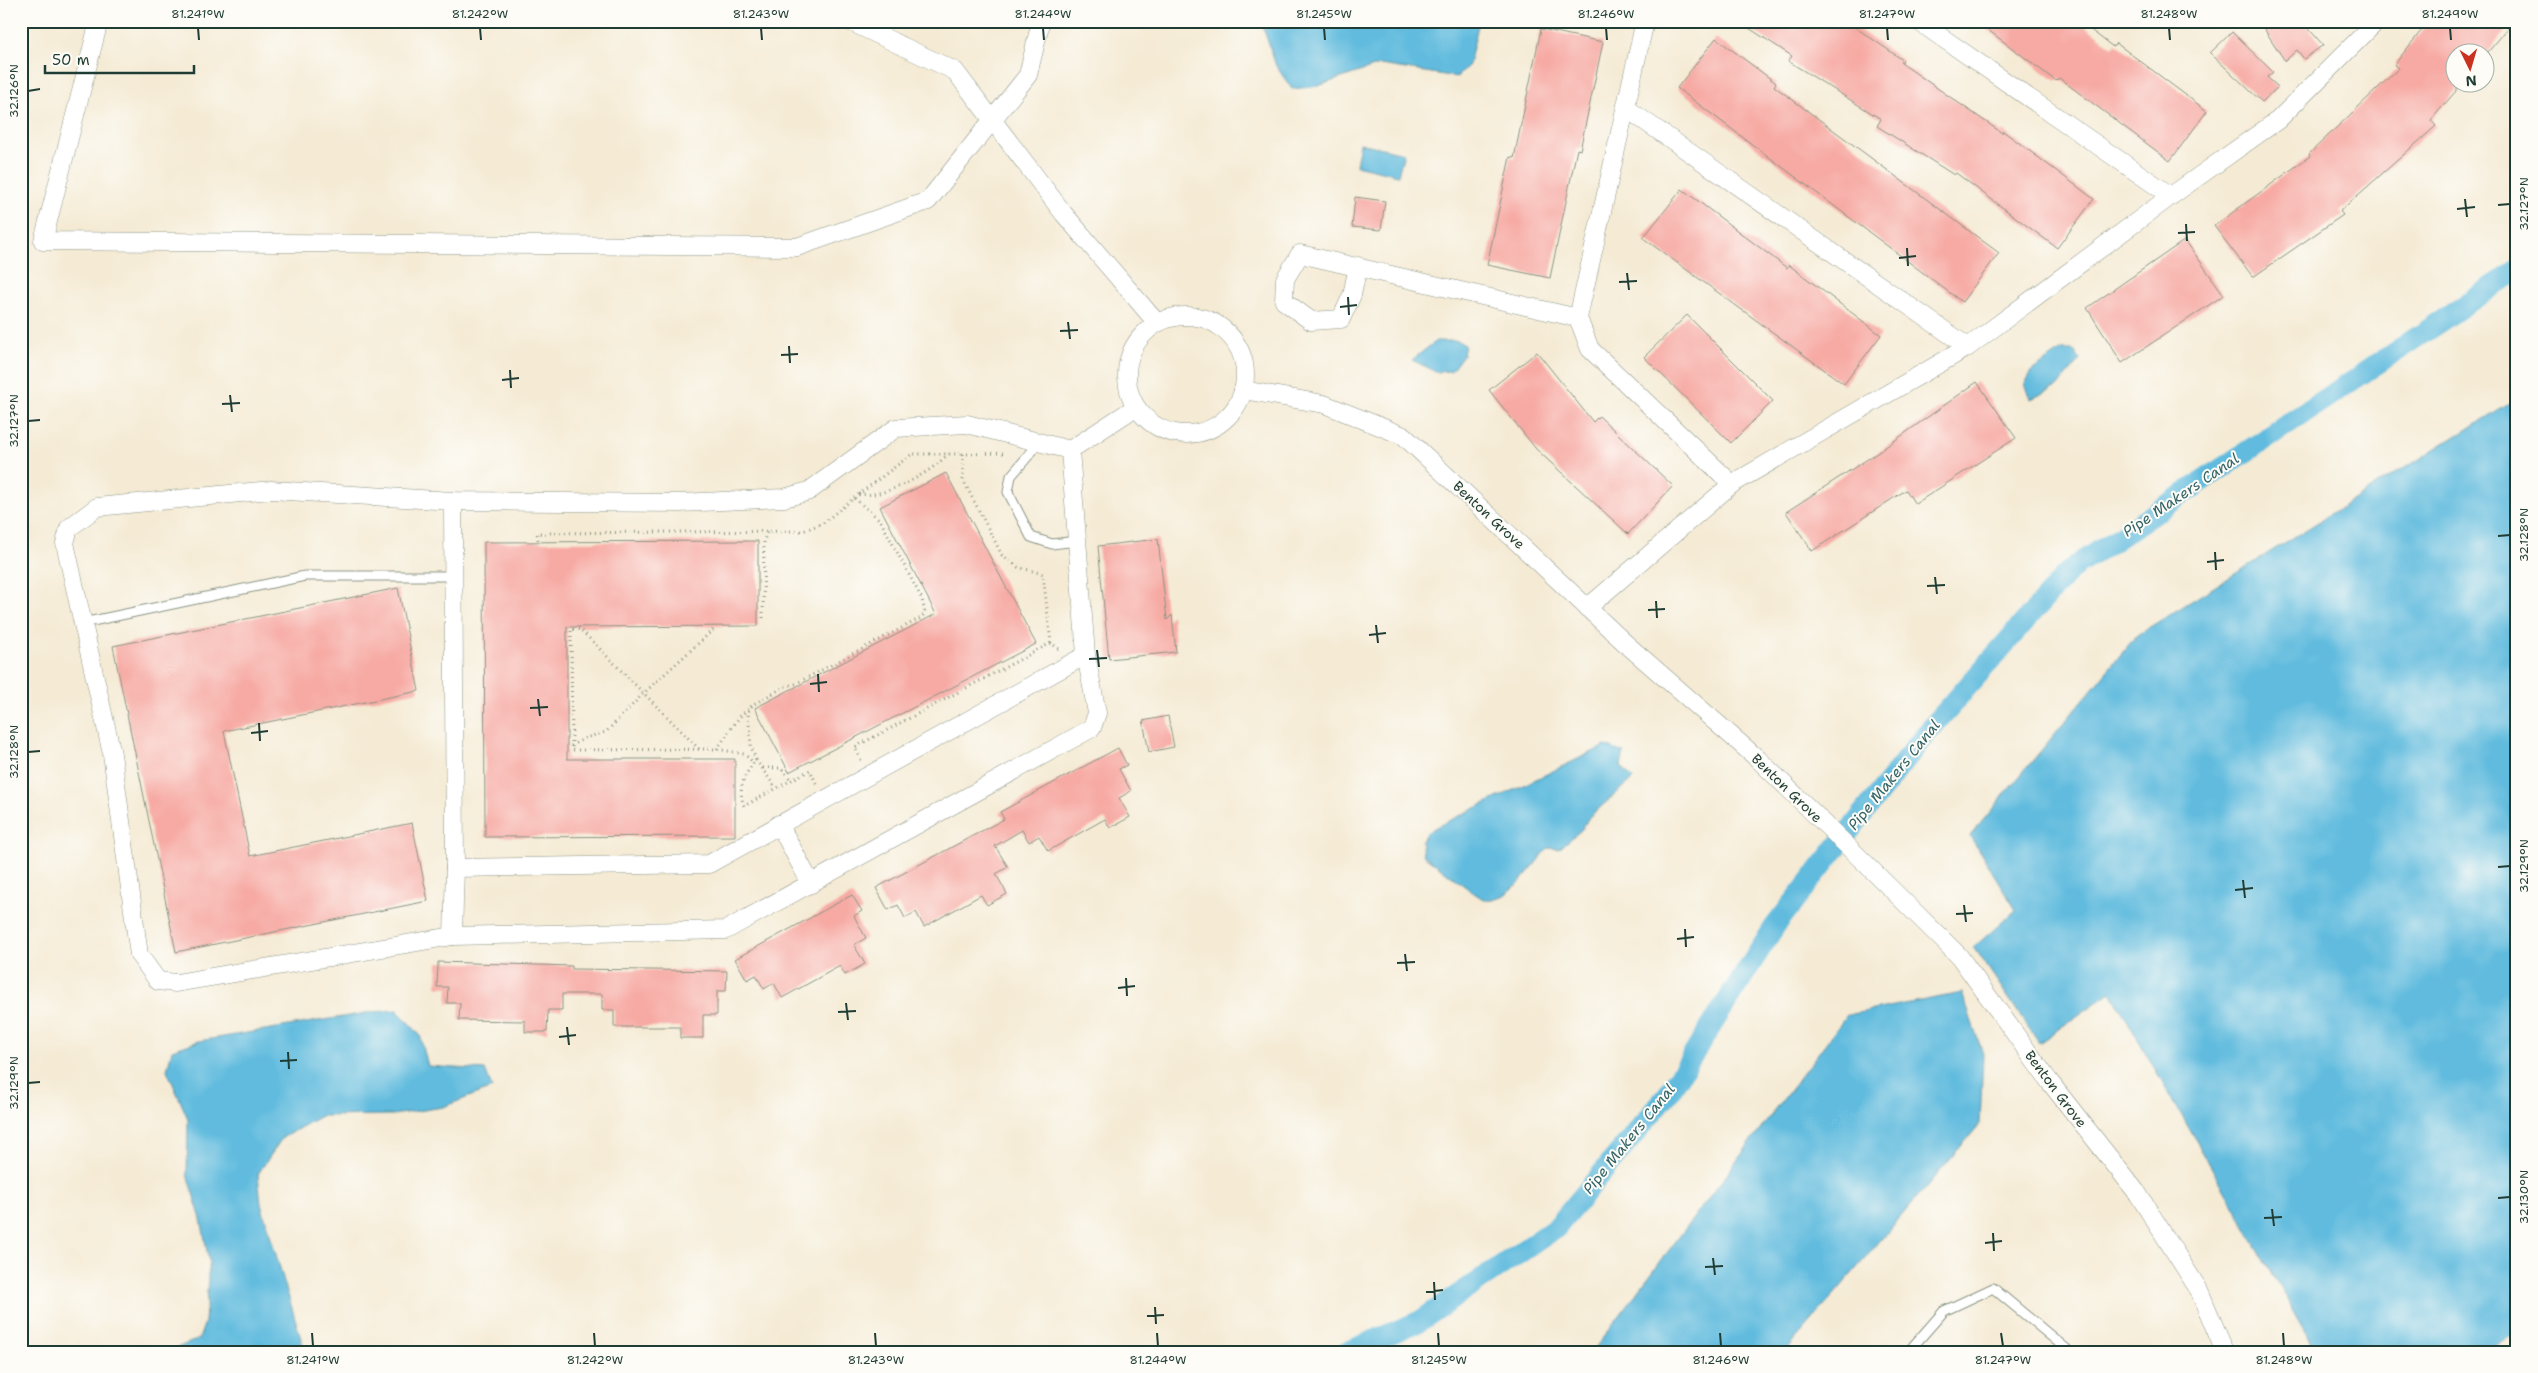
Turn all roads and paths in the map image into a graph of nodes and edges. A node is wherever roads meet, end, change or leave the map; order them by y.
1 (98, 21) edge
2 (849, 21) edge
3 (1041, 21) edge
4 (1645, 21) edge
5 (1918, 21) edge
6 (2377, 21) edge
7 (1626, 108) junction
8 (992, 120) junction
9 (2170, 196) junction
10 (1358, 266) junction
11 (1578, 318) junction
12 (1158, 323) junction
13 (1968, 347) junction
14 (1243, 390) junction
15 (1136, 408) junction
16 (1041, 442) junction
17 (1070, 450) junction
18 (948, 454) junction
19 (963, 454) junction
20 (1025, 460) junction
21 (1732, 484) junction
22 (858, 494) junction
23 (854, 498) junction
24 (453, 501) junction
25 (767, 532) junction
26 (538, 540) dead end
27 (1077, 541) junction
28 (453, 576) junction
29 (1588, 608) junction
30 (763, 618) dead end
31 (83, 623) junction
32 (714, 629) dead end
33 (1051, 643) junction
34 (1080, 659) junction
35 (644, 693) junction
36 (750, 709) junction
37 (571, 746) junction
38 (699, 749) junction
39 (717, 749) junction
40 (755, 761) junction
41 (763, 768) junction
42 (868, 775) junction
43 (791, 780) junction
44 (776, 788) junction
45 (825, 798) junction
46 (779, 824) junction
47 (455, 868) junction
48 (811, 884) junction
49 (453, 936) junction
50 (1908, 1352) edge
51 (2070, 1352) edge
52 (2225, 1352) edge

1 - 8 street
2 - 8 street
3 - 8 street
4 - 7 street
5 - 9 street
6 - 9 street
7 - 11 street
7 - 13 street
8 - 12 street
9 - 13 street
10 - 10 street
10 - 11 street
11 - 21 street
12 - 14 street
12 - 15 street
13 - 21 street
14 - 15 street
14 - 29 street, Benton Grove
15 - 17 street
16 - 17 street
16 - 20 lane
16 - 24 street
17 - 27 street
18 - 19 path
18 - 22 path
18 - 22 path
19 - 20 path
19 - 33 path
20 - 27 lane
21 - 29 street
22 - 23 path
23 - 25 path
23 - 36 path
24 - 28 street
24 - 31 street
25 - 26 path
25 - 30 path
27 - 34 street
28 - 31 lane
28 - 47 street
29 - 52 street, Benton Grove
31 - 49 street
32 - 35 path
33 - 34 path
33 - 42 path
34 - 42 street
34 - 48 street
35 - 37 path
35 - 37 path
35 - 38 path
36 - 39 path
36 - 40 path
37 - 38 path
38 - 39 path
39 - 40 path
40 - 41 path
40 - 44 path
41 - 43 path
41 - 44 path
42 - 45 street
43 - 44 path
43 - 45 path
45 - 46 street
46 - 47 street
46 - 48 street
47 - 49 street
48 - 49 street
50 - 51 lane

